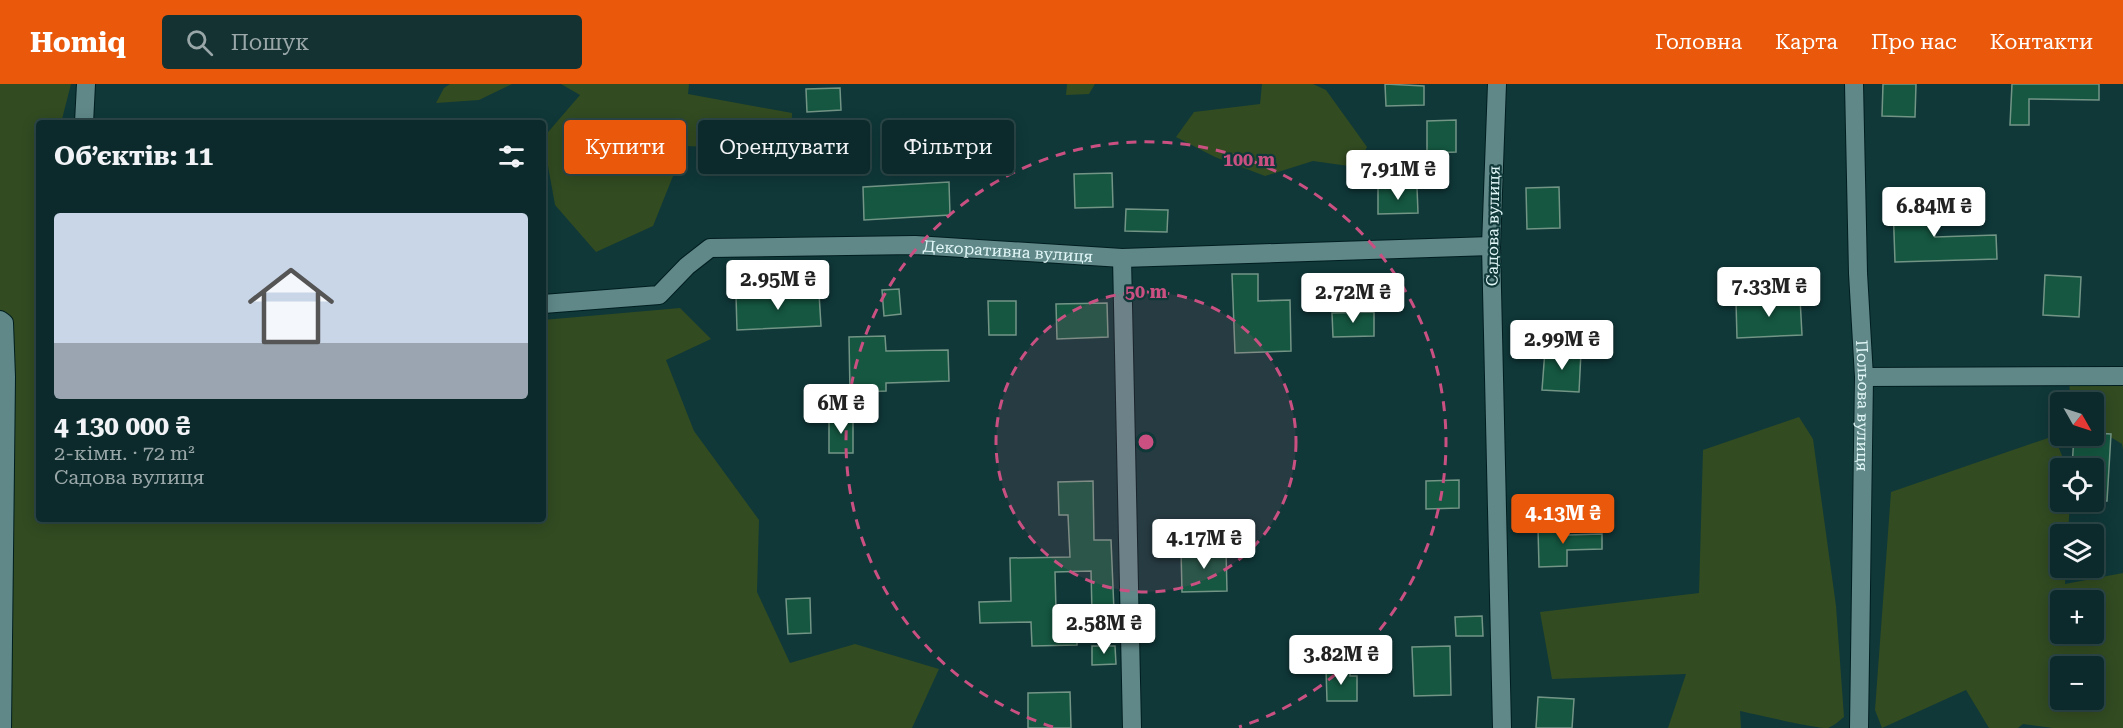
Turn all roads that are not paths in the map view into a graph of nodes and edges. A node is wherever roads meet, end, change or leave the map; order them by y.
1 (86, 84) edge
2 (1497, 84) edge
3 (1854, 84) edge
4 (84, 120) edge
5 (1491, 246) junction
6 (1122, 258) junction
7 (546, 304) edge
8 (0, 320) edge
9 (2123, 376) edge
10 (1864, 377) junction
11 (2, 644) edge
12 (2, 728) edge
13 (1132, 728) edge
14 (1502, 728) edge
15 (1859, 728) edge

1 - 4 street
2 - 5 street, Садова вулиця
3 - 10 street, Польова вулиця
5 - 6 street, Декоративна вулиця
5 - 14 street, Садова вулиця
6 - 7 street, Декоративна вулиця
6 - 13 street
8 - 11 street
9 - 10 street
10 - 15 street, Польова вулиця
11 - 12 street

